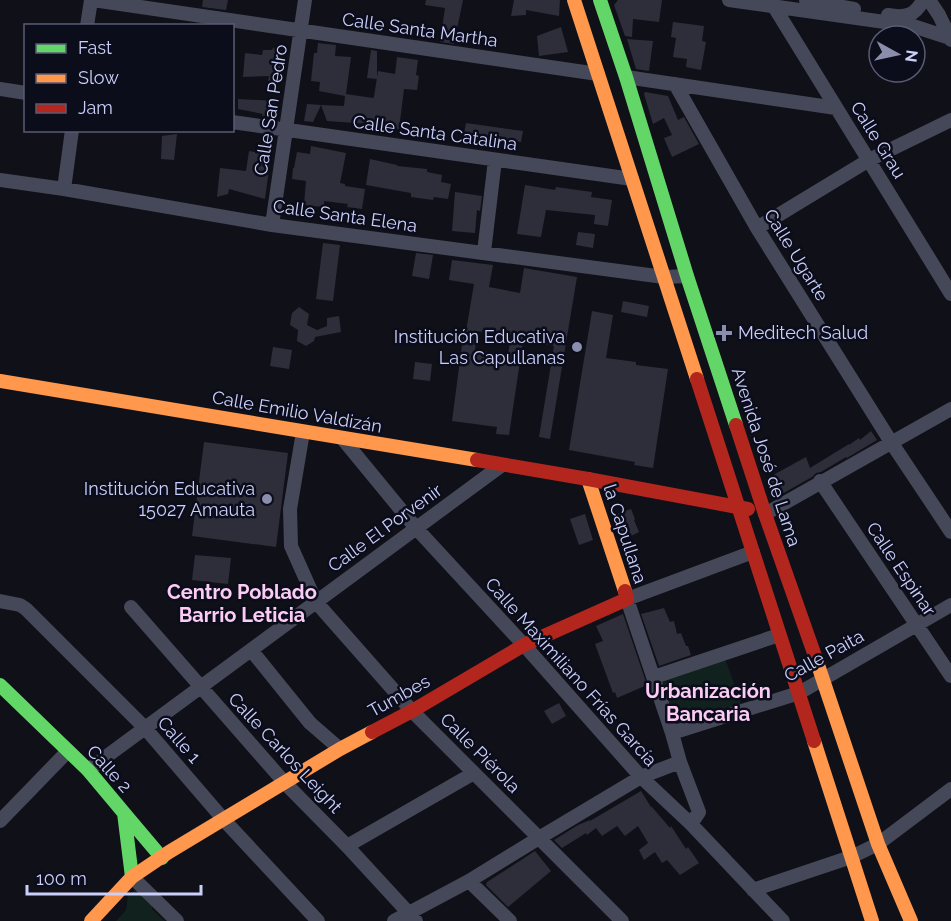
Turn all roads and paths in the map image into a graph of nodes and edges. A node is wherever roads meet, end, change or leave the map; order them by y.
1 (92, 0) edge
2 (305, 0) edge
3 (574, 0) edge
4 (600, 0) edge
5 (729, 0) edge
6 (806, 0) edge
7 (923, 0) edge
8 (929, 0) edge
9 (772, 3) edge
10 (945, 16) edge
11 (87, 24) edge
12 (302, 31) junction
13 (950, 39) edge
14 (598, 75) junction
15 (626, 77) junction
16 (675, 84) junction
17 (0, 89) edge
18 (24, 93) edge
19 (836, 108) junction
20 (951, 120) edge
21 (234, 122) edge
22 (286, 130) junction
23 (72, 132) edge
24 (495, 160) junction
25 (869, 160) junction
26 (632, 179) junction
27 (0, 180) edge
28 (64, 189) junction
29 (272, 225) junction
30 (758, 228) junction
31 (484, 252) junction
32 (687, 276) junction
33 (664, 277) junction
34 (951, 294) edge
35 (0, 381) edge
36 (951, 409) edge
37 (303, 432) junction
38 (342, 438) junction
39 (891, 442) junction
40 (502, 465) junction
41 (588, 479) junction
42 (820, 482) junction
43 (737, 506) junction
44 (765, 514) junction
45 (416, 528) junction
46 (951, 531) edge
47 (753, 552) junction
48 (627, 599) junction
49 (0, 601) edge
50 (316, 602) junction
51 (951, 605) edge
52 (131, 607) dead end
53 (916, 625) junction
54 (779, 634) junction
55 (524, 645) junction
56 (251, 650) junction
57 (951, 676) edge
58 (654, 677) junction
59 (823, 678) junction
60 (0, 686) edge
61 (201, 687) junction
62 (799, 693) junction
63 (412, 711) junction
64 (145, 728) junction
65 (672, 733) junction
66 (340, 749) junction
67 (68, 751) junction
68 (680, 762) junction
69 (88, 770) junction
70 (474, 773) junction
71 (641, 777) junction
72 (285, 783) junction
73 (951, 789) edge
74 (124, 813) junction
75 (224, 820) junction
76 (0, 821) edge
77 (691, 824) junction
78 (538, 838) junction
79 (878, 844) junction
80 (347, 846) junction
81 (851, 857) junction
82 (162, 858) junction
83 (132, 877) junction
84 (469, 881) junction
85 (753, 890) junction
86 (412, 917) edge
87 (777, 919) edge
88 (91, 921) edge
89 (177, 921) edge
90 (318, 921) edge
91 (394, 921) edge
92 (510, 921) edge
93 (622, 921) edge
94 (872, 921) edge
95 (911, 921) edge

1 - 11 street
1 - 12 street, Calle Santa Martha
2 - 12 street, Calle San Pedro
3 - 14 main road
4 - 15 main road, Avenida José de Lama
5 - 9 street
6 - 7 street
8 - 10 street
9 - 13 street
9 - 19 street, Calle Grau
10 - 13 street
12 - 14 street, Calle Santa Martha
12 - 22 street, Calle San Pedro
14 - 26 main road
15 - 16 street
15 - 32 main road, Avenida José de Lama
16 - 19 street
16 - 30 street, Calle Ugarte
17 - 18 street
19 - 25 street, Calle Grau
20 - 25 street
21 - 22 street, Calle Santa Catalina
22 - 24 street, Calle Santa Catalina
22 - 29 street, Calle San Pedro
23 - 28 street
24 - 26 street, Calle Santa Catalina
24 - 31 street
25 - 30 street
25 - 34 street, Calle Grau
26 - 33 main road
27 - 28 street, Calle Santa Elena
28 - 29 street, Calle Santa Elena
29 - 31 street, Calle Santa Elena
30 - 39 street, Calle Ugarte
31 - 33 street, Calle Santa Elena
32 - 33 street, Calle Santa Elena
32 - 44 main road, Avenida José de Lama
33 - 43 main road
35 - 37 main road, Calle Emilio Valdizán
36 - 39 street
37 - 38 main road, Calle Emilio Valdizán
37 - 50 street, Calle Piérola
38 - 40 main road, Calle Emilio Valdizán
38 - 45 street, Calle Maximiliano Frías García
39 - 42 street
39 - 46 street, Calle Ugarte
40 - 41 main road, Calle Emilio Valdizán
40 - 45 street, Calle El Porvenir
41 - 43 main road, Calle Emilio Valdizán
41 - 48 main road, la Capullana
42 - 44 street
42 - 53 street, Calle Espinar
43 - 44 main road, Calle Emilio Valdizán
43 - 47 main road
44 - 59 main road, Avenida José de Lama
45 - 50 street, Calle El Porvenir
45 - 55 street, Calle Maximiliano Frías García
47 - 48 street, Tumbes
47 - 54 main road
48 - 55 main road, Tumbes
48 - 58 street
49 - 64 street, Calle 1
50 - 56 street, Calle El Porvenir
50 - 63 street, Calle Piérola
51 - 53 street, Calle Paita
52 - 61 street, Calle Carlos Leight
53 - 57 street, Calle Espinar
53 - 59 street, Calle Paita
54 - 58 street
54 - 62 main road
55 - 63 main road, Tumbes
55 - 71 street, Calle Maximiliano Frías García
56 - 61 street, Calle El Porvenir
56 - 66 street
58 - 65 street
59 - 62 street, Calle Paita
59 - 79 main road, Avenida José de Lama
60 - 67 main road, Calle 2
61 - 64 street, Calle El Porvenir
61 - 72 street, Calle Carlos Leight
62 - 65 street, Calle Paita
62 - 81 main road
63 - 66 main road, Tumbes
63 - 70 street, Calle Piérola
64 - 69 street, Calle El Porvenir
64 - 75 street, Calle 1
65 - 68 street
66 - 72 main road, Tumbes
67 - 69 main road, Calle 2
67 - 76 street
68 - 71 street
68 - 77 street
69 - 74 main road, Calle 2
70 - 78 street, Calle Piérola
70 - 80 street
71 - 77 street, Calle Maximiliano Frías García
71 - 78 street
72 - 75 main road, Tumbes
72 - 80 street, Calle Carlos Leight
73 - 79 street
74 - 82 main road
74 - 83 main road, Calle 2
75 - 82 main road, Tumbes
75 - 90 street, Calle 1
77 - 85 street, Calle Maximiliano Frías García
78 - 84 street
78 - 93 street, Calle Piérola
79 - 81 street
79 - 95 main road, Avenida José de Lama
80 - 86 street, Calle Carlos Leight
81 - 85 street
81 - 94 main road
82 - 83 main road, Tumbes
83 - 88 main road, Tumbes
83 - 89 street
84 - 86 street
84 - 92 street
85 - 87 street, Calle Maximiliano Frías García
86 - 91 street

